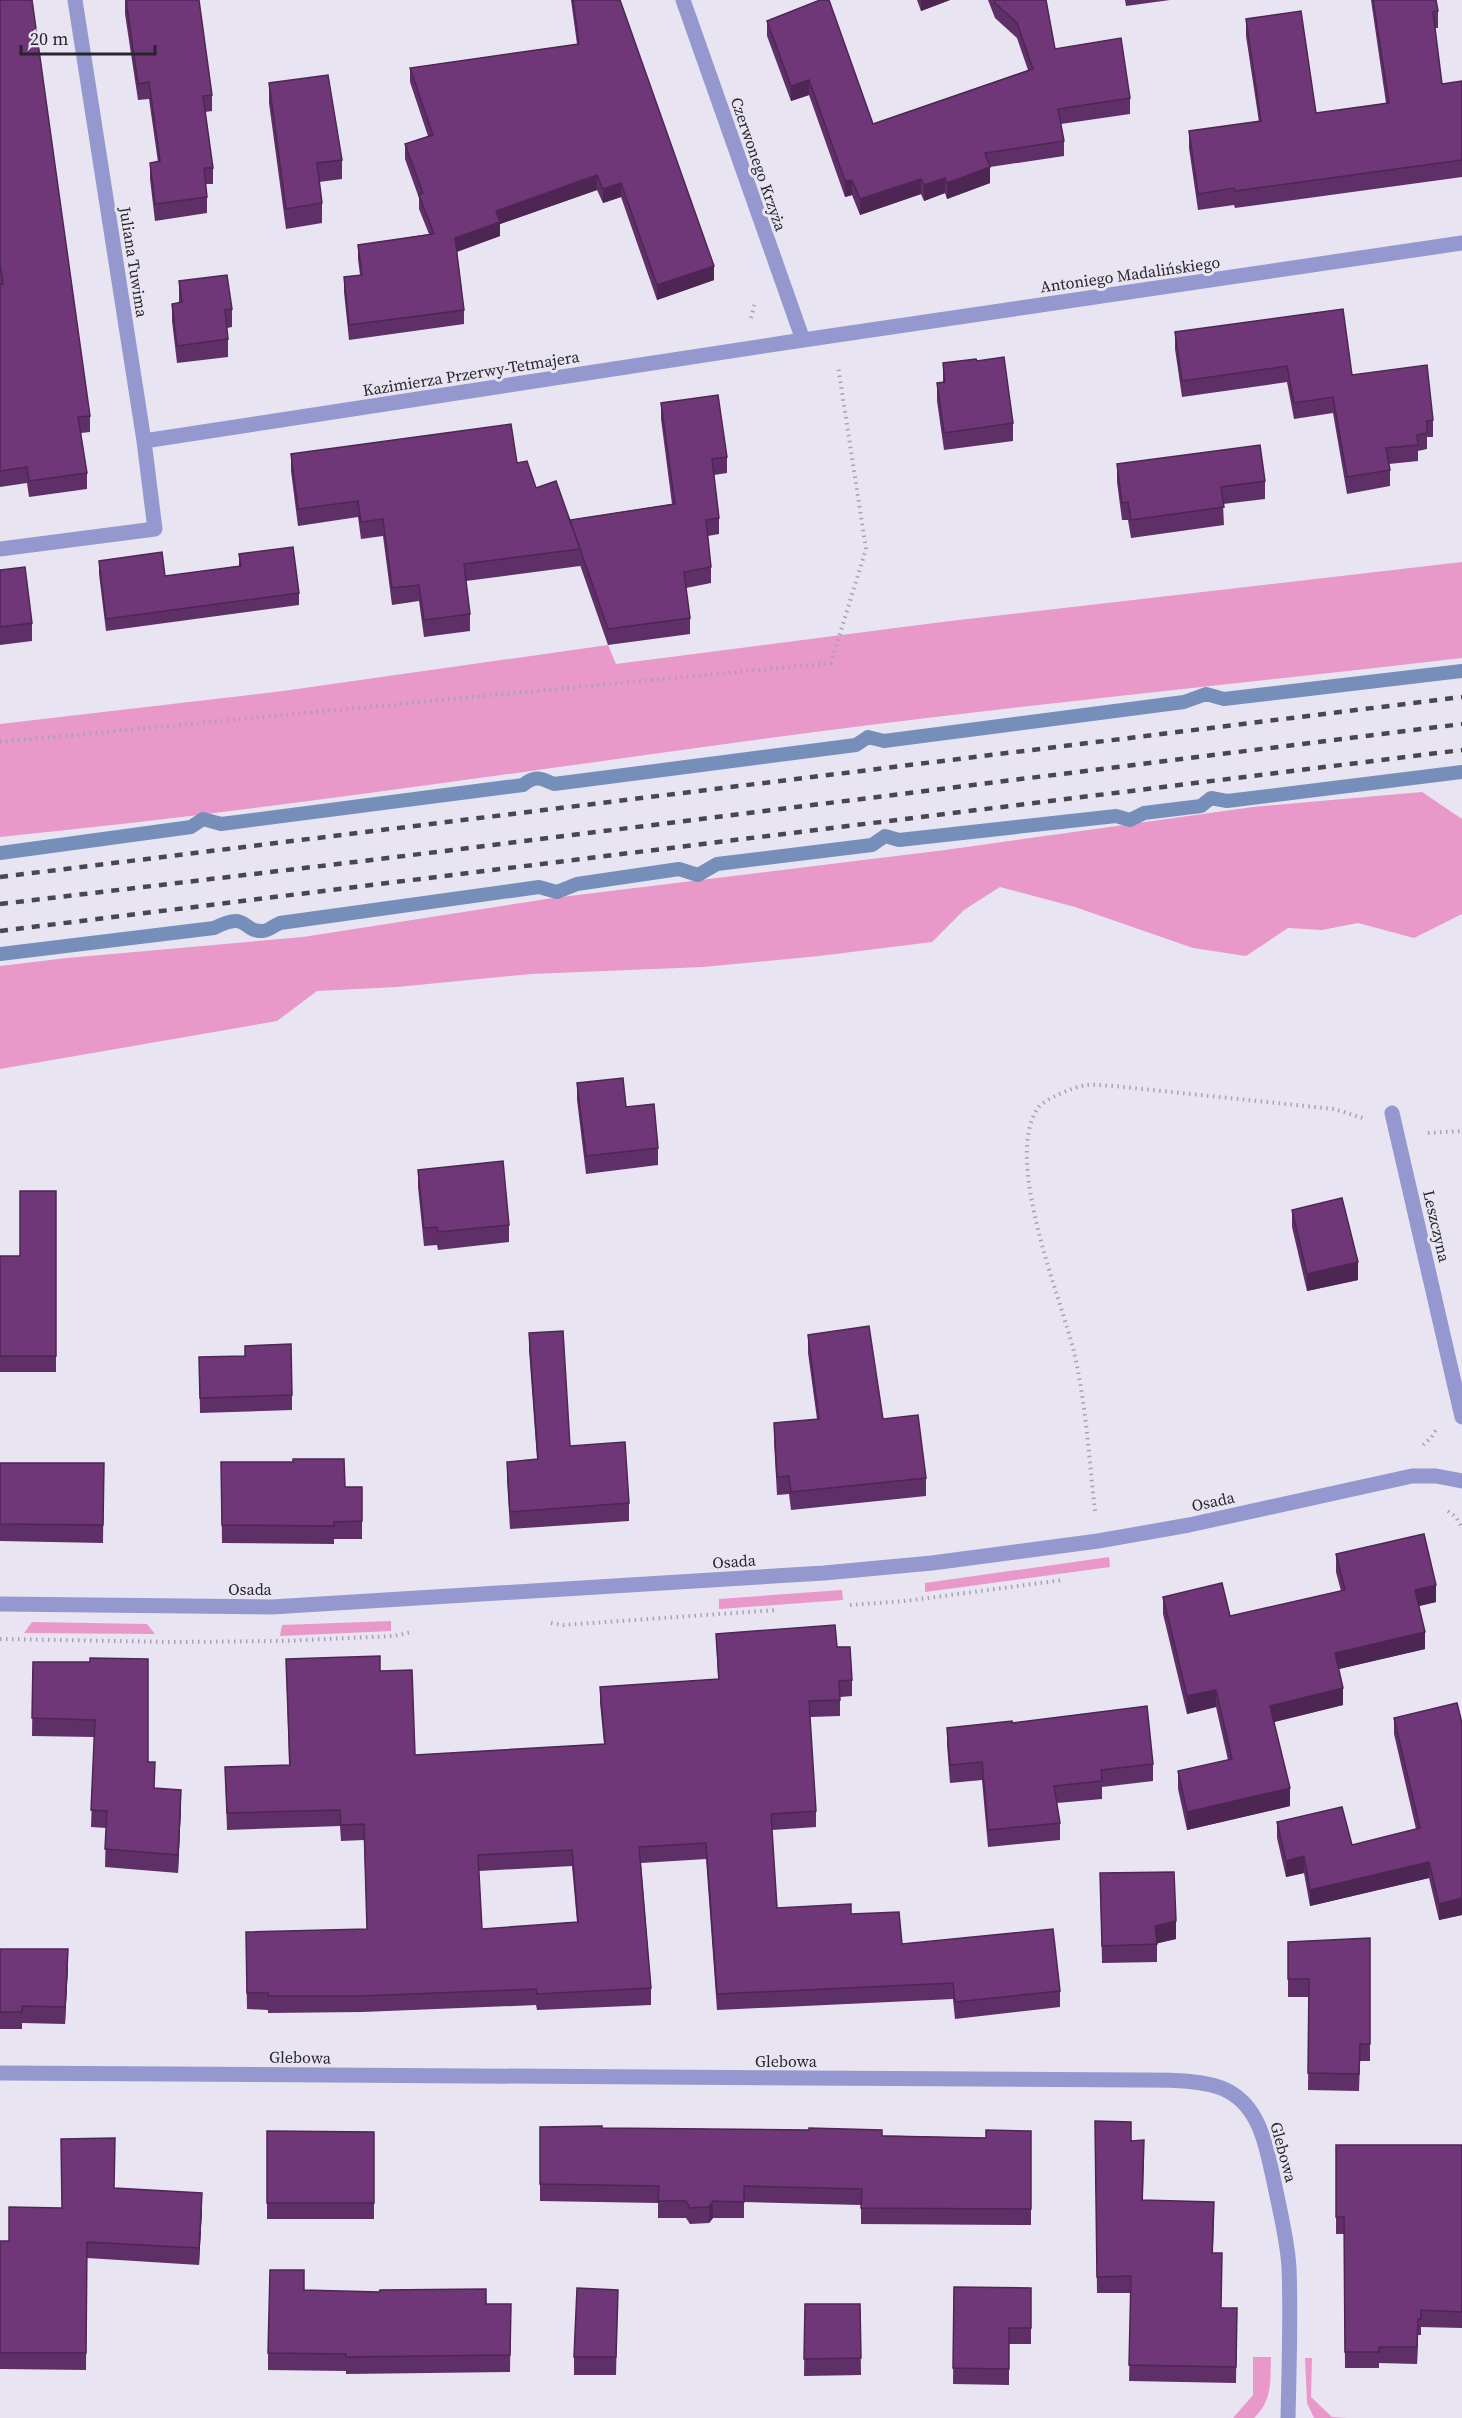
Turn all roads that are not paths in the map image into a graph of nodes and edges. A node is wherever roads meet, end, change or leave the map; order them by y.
1 (75, 0) edge
2 (682, 0) edge
3 (1462, 243) edge
4 (803, 340) junction
5 (144, 441) junction
6 (0, 549) edge
7 (1392, 1113) dead end
8 (1462, 1417) edge
9 (1462, 1481) edge
10 (0, 1604) edge
11 (0, 2073) edge
12 (1288, 2418) edge

1 - 5 street, Juliana Tuwima
2 - 4 street, Czerwonego Krzyża
3 - 4 street, Antoniego Madalińskiego
4 - 5 street, Kazimierza Przerwy-Tetmajera
5 - 6 street, Juliana Tuwima
7 - 8 street, Leszczyna
9 - 10 street, Osada
11 - 12 street, Glebowa

